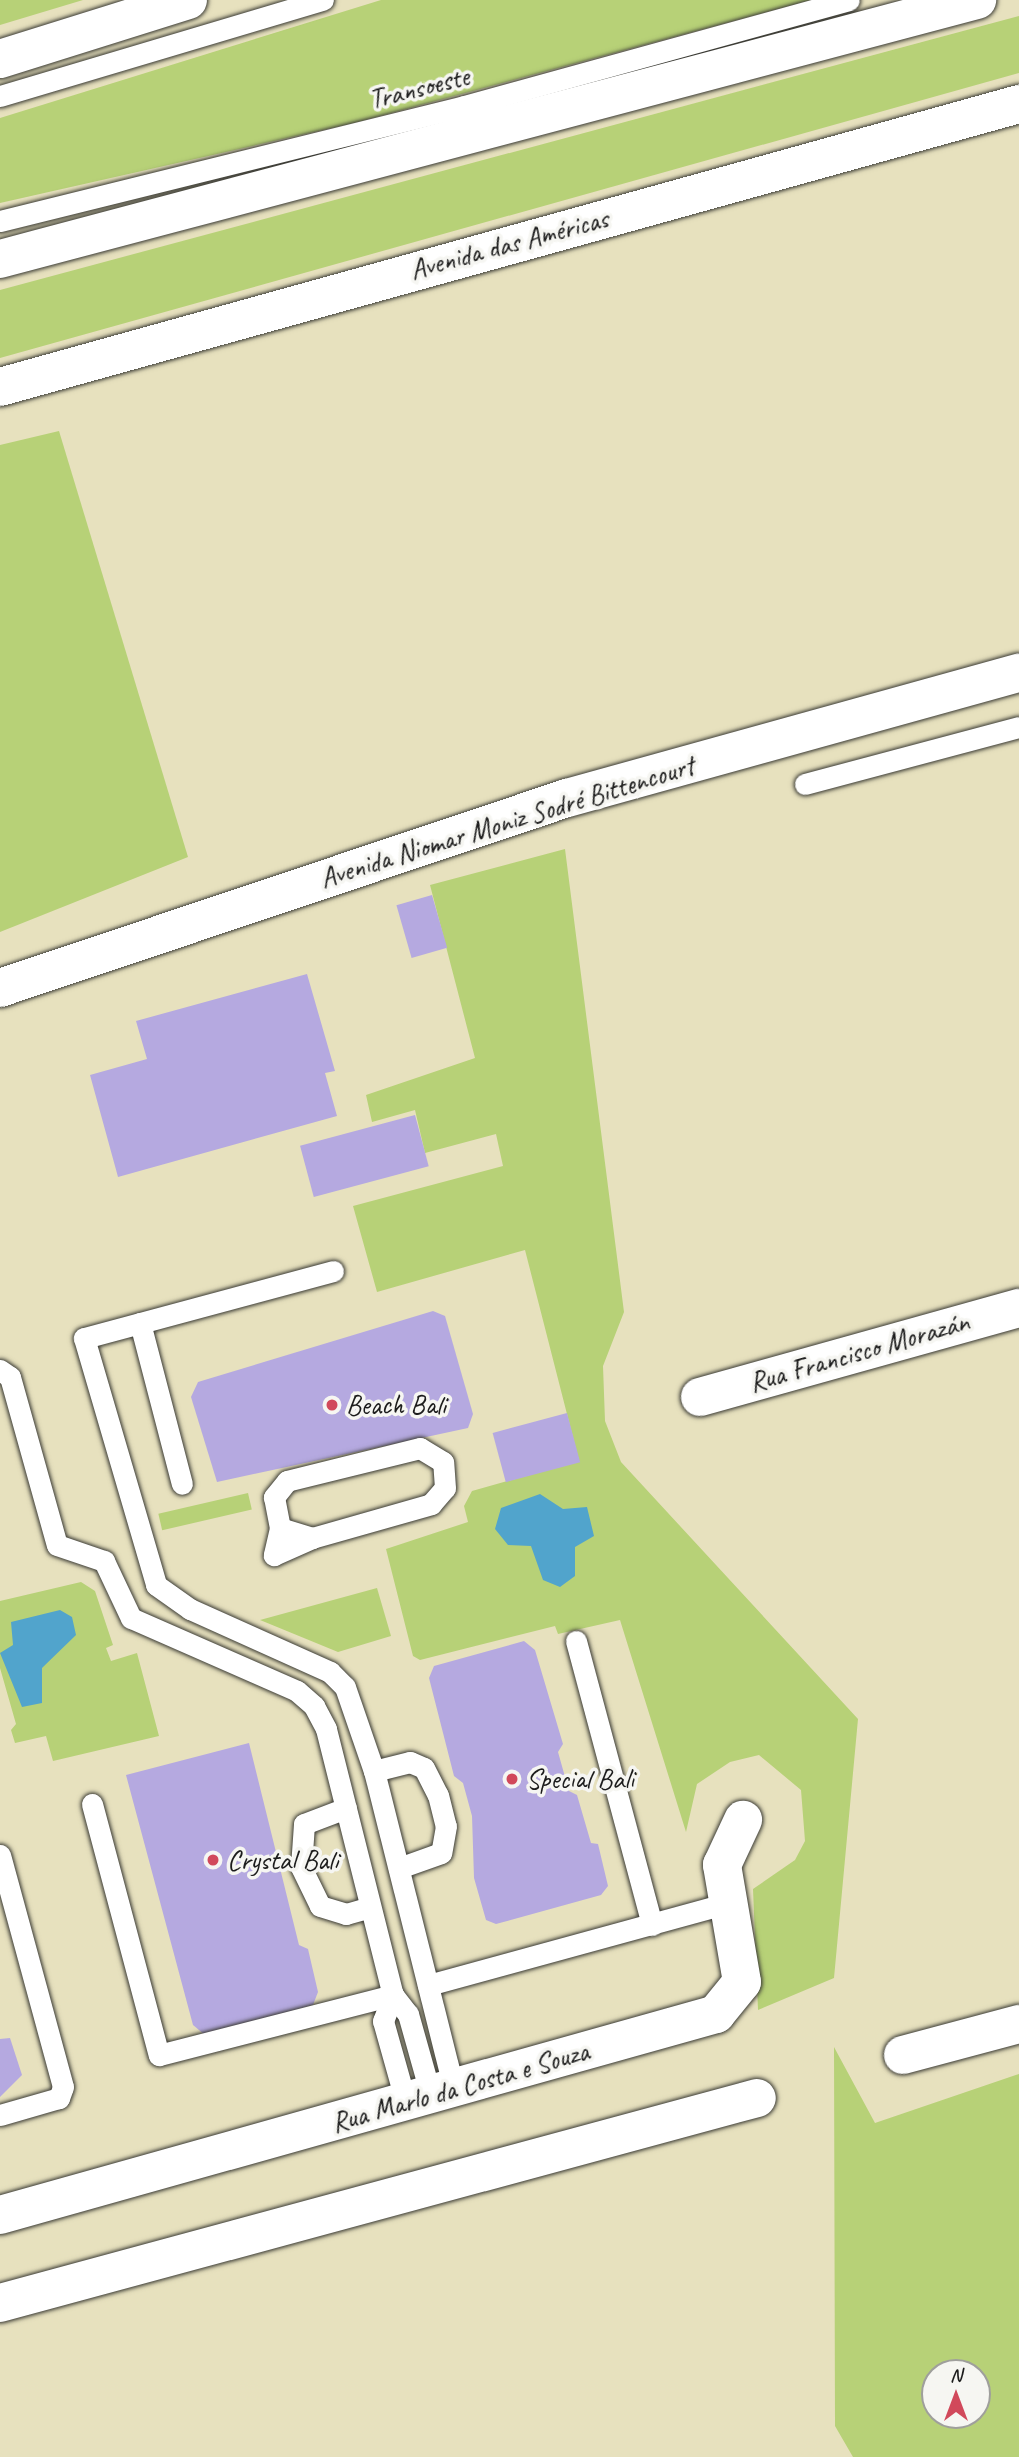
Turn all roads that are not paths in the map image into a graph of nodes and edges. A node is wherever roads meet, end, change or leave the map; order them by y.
1 (188, 0) edge
2 (323, 0) edge
3 (849, 0) edge
4 (977, 0) edge
5 (0, 59) edge
6 (0, 96) edge
7 (1019, 104) edge
8 (0, 222) edge
9 (0, 260) edge
10 (0, 387) edge
11 (1019, 673) edge
12 (1019, 727) edge
13 (805, 785) dead end
14 (0, 988) edge
15 (333, 1271) dead end
16 (1019, 1307) edge
17 (139, 1323) junction
18 (0, 1370) edge
19 (700, 1397) dead end
20 (182, 1484) dead end
21 (312, 1538) joint
22 (576, 1641) dead end
23 (374, 1771) junction
24 (92, 1804) dead end
25 (346, 1808) junction
26 (743, 1819) dead end
27 (0, 1855) edge
28 (399, 1868) junction
29 (733, 1902) junction
30 (370, 1907) junction
31 (652, 1925) junction
32 (428, 1985) junction
33 (393, 1995) junction
34 (1019, 2024) edge
35 (903, 2055) dead end
36 (431, 2096) junction
37 (757, 2098) dead end
38 (0, 2115) edge
39 (0, 2215) edge
40 (0, 2303) edge

1 - 5 main road
2 - 6 lane
3 - 8 lane, Transoeste
4 - 9 main road
7 - 10 main road, Avenida das Américas
11 - 14 main road, Avenida Niomar Moniz Sodré Bittencourt
12 - 13 lane
15 - 17 lane
16 - 19 main road, Rua Francisco Morazán
17 - 20 lane
17 - 23 lane
18 - 25 lane
21 - 21 lane
22 - 31 lane
23 - 28 lane
23 - 28 lane
24 - 33 lane
25 - 30 lane
25 - 30 lane
26 - 29 main road, Rua Marlo da Costa e Souza
27 - 38 lane
28 - 32 lane
29 - 31 lane
29 - 36 main road, Rua Marlo da Costa e Souza
30 - 33 lane
31 - 32 lane
32 - 36 lane
33 - 36 lane
34 - 35 main road
36 - 39 main road, Rua Marlo da Costa e Souza
37 - 40 main road

